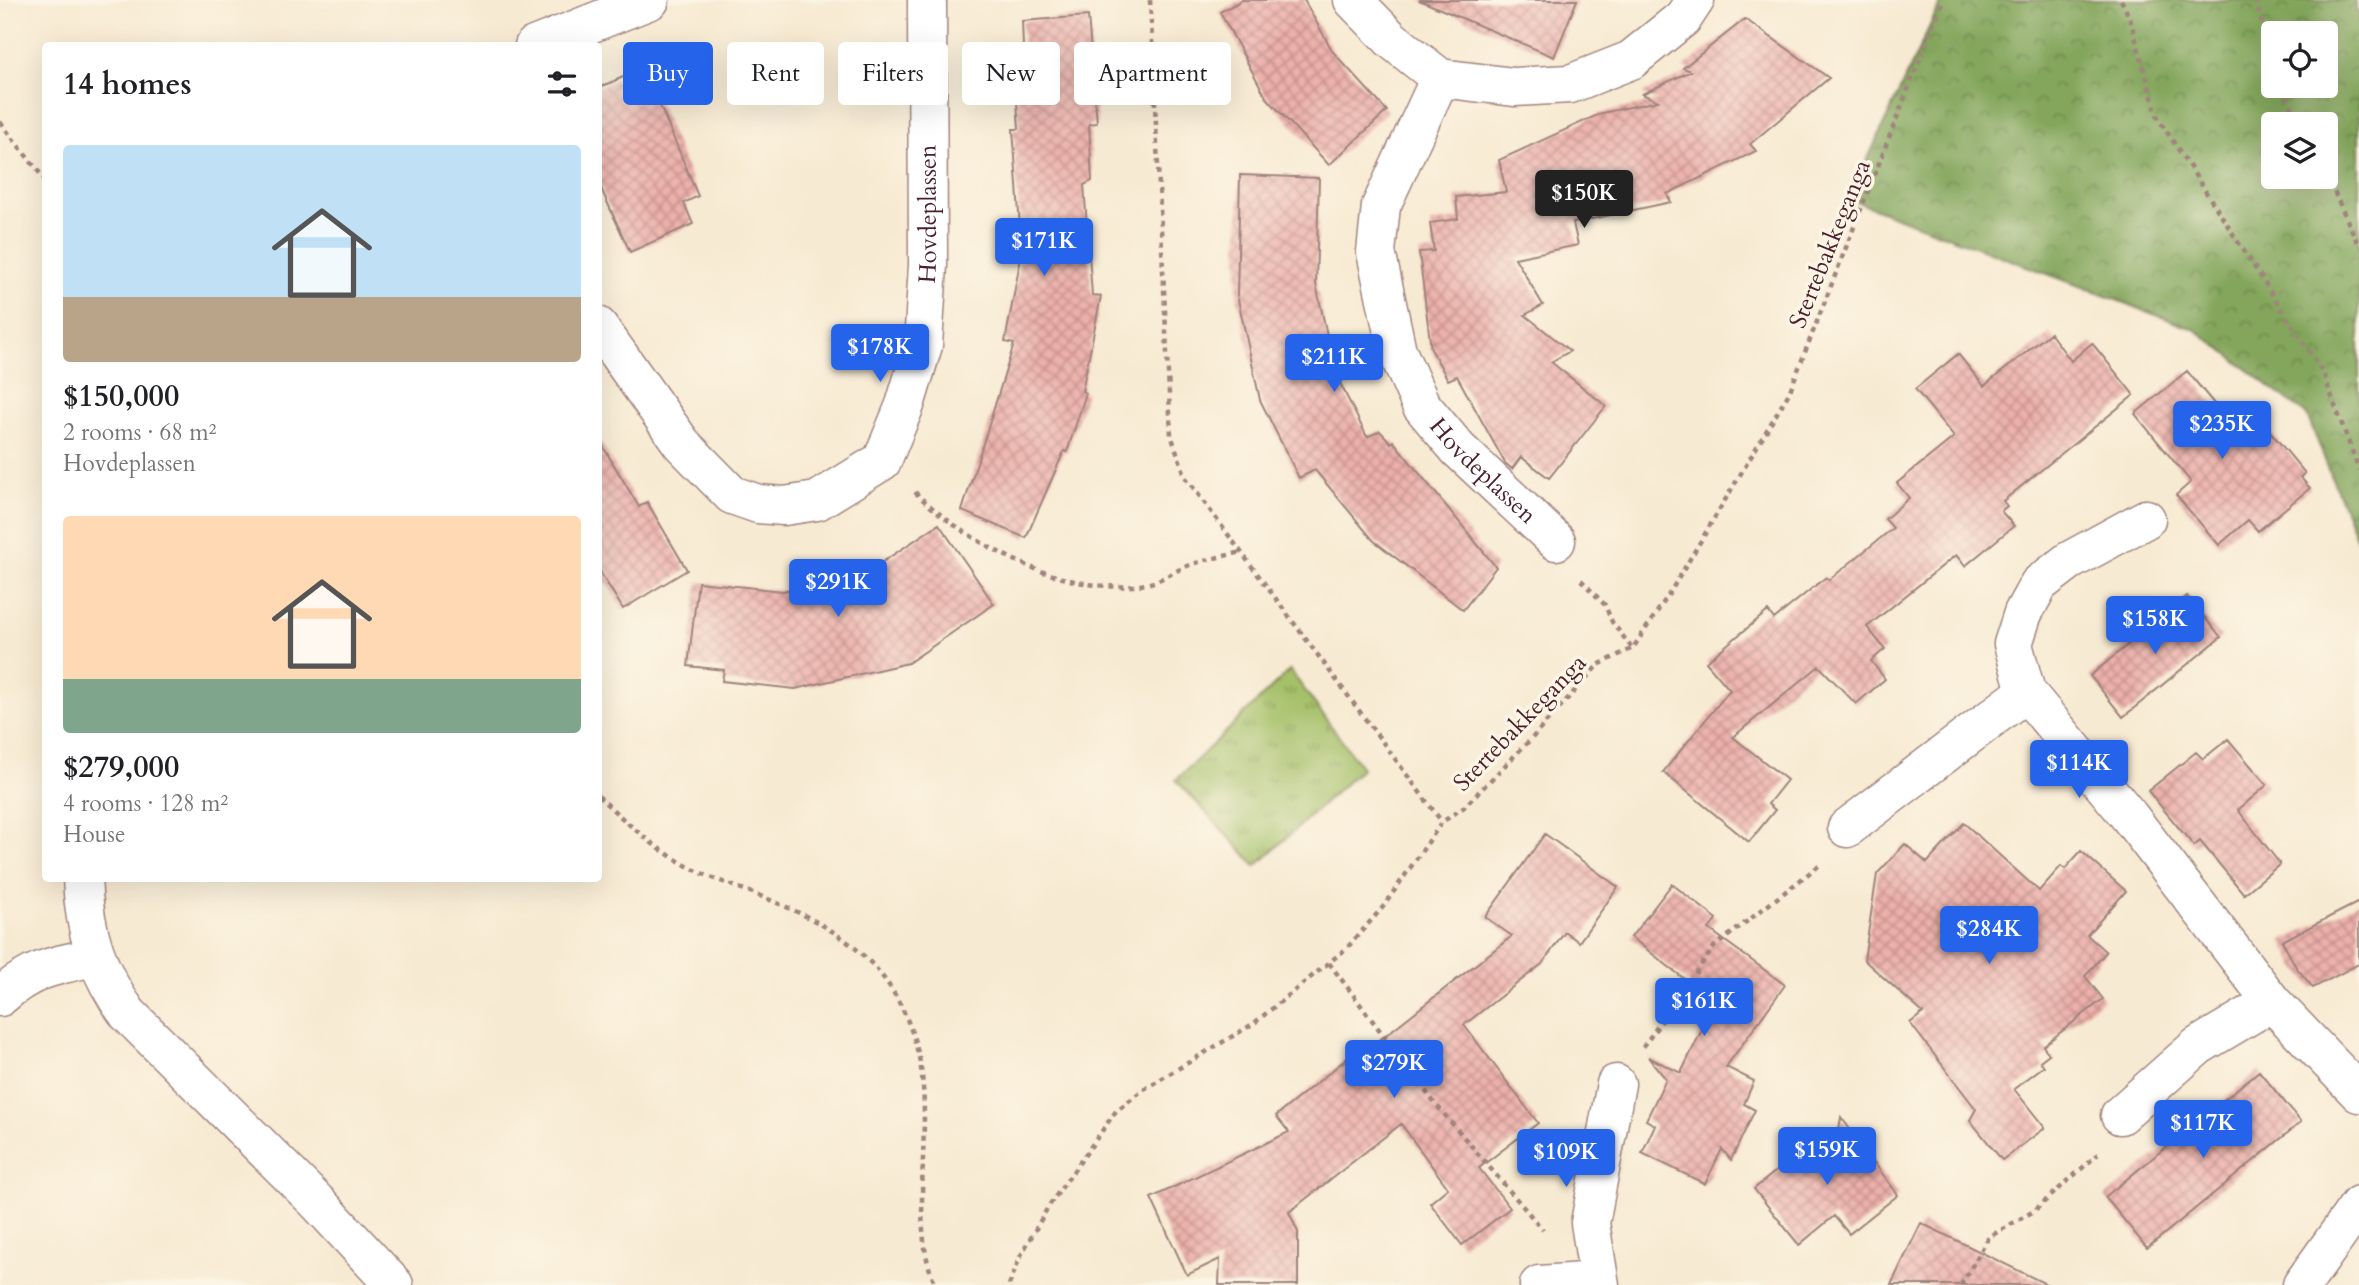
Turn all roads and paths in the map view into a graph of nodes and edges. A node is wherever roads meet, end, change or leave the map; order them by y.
1 (927, 0) edge
2 (1150, 0) edge
3 (1353, 0) edge
4 (1695, 0) edge
5 (1943, 0) edge
6 (2121, 0) edge
7 (2255, 0) edge
8 (643, 1) edge
9 (2262, 21) edge
10 (544, 42) edge
11 (1440, 78) junction
12 (0, 122) edge
13 (42, 176) edge
14 (2333, 189) edge
15 (2359, 246) edge
16 (602, 332) edge
17 (882, 461) junction
18 (2359, 470) edge
19 (2146, 519) dead end
20 (1556, 541) joint
21 (1242, 552) junction
22 (1633, 648) junction
23 (2026, 692) junction
24 (602, 800) edge
25 (1442, 822) junction
26 (1847, 828) joint
27 (82, 882) edge
28 (95, 957) junction
29 (1329, 963) junction
30 (0, 997) edge
31 (2272, 1002) junction
32 (1616, 1084) joint
33 (2359, 1093) edge
34 (2120, 1115) joint
35 (2359, 1205) edge
36 (1544, 1231) dead end
37 (1599, 1283) edge
38 (394, 1285) edge
39 (936, 1285) edge
40 (1009, 1285) edge
41 (1539, 1285) edge
42 (1961, 1285) edge
43 (2302, 1285) edge

1 - 17 street, Hovdeplassen
2 - 21 path
3 - 11 street
4 - 11 street
5 - 22 path, Stertebakkeganga
6 - 18 path
7 - 9 path
8 - 10 street
11 - 20 street, Hovdeplassen
12 - 13 path
14 - 15 path
16 - 17 street
17 - 21 path
19 - 23 street
20 - 22 path
21 - 25 path
22 - 25 path, Stertebakkeganga
23 - 26 street
23 - 31 street
24 - 39 path
25 - 29 path, Stertebakkeganga
26 - 32 path
27 - 28 street
28 - 30 street
28 - 38 street
29 - 36 path
29 - 40 path, Stertebakkeganga
31 - 33 street
31 - 34 street
32 - 37 street
34 - 42 path
35 - 43 street
37 - 41 street

